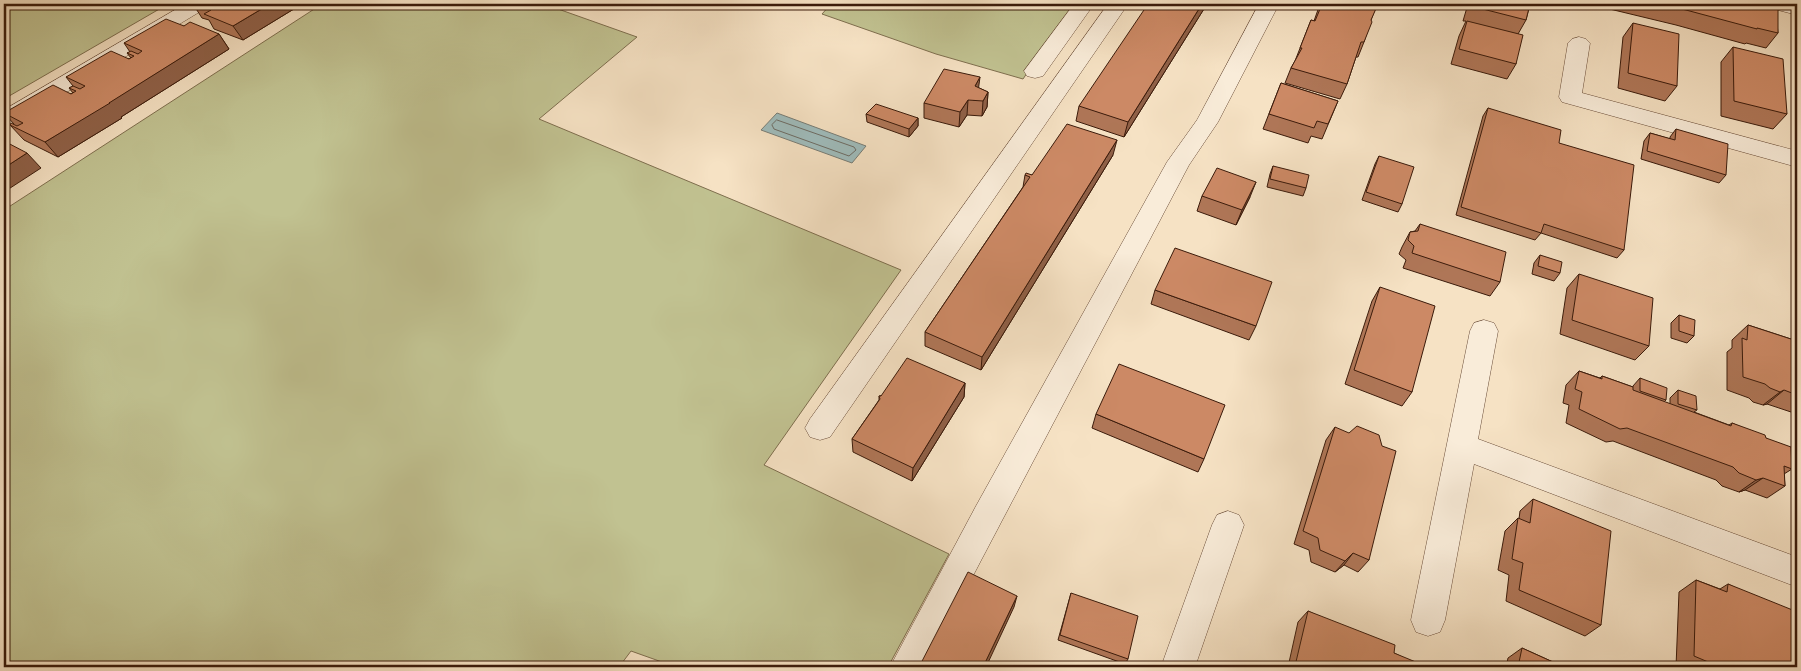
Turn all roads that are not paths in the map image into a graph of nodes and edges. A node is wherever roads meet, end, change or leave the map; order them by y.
1 (199, 4) edge
2 (1084, 4) edge
3 (1118, 4) edge
4 (1269, 4) edge
5 (1777, 4) edge
6 (1797, 9) edge
7 (1579, 43) dead end
8 (1035, 71) dead end
9 (4, 120) edge
10 (1797, 159) edge
11 (1484, 331) dead end
12 (820, 428) dead end
13 (1462, 446) junction
14 (1228, 525) dead end
15 (1797, 572) edge
16 (1428, 620) dead end
17 (907, 667) edge
18 (1178, 667) edge

1 - 9 lane
2 - 8 lane
3 - 12 lane
4 - 17 lane
5 - 6 lane
7 - 10 lane
11 - 13 lane
13 - 15 lane
13 - 16 lane
14 - 18 lane

